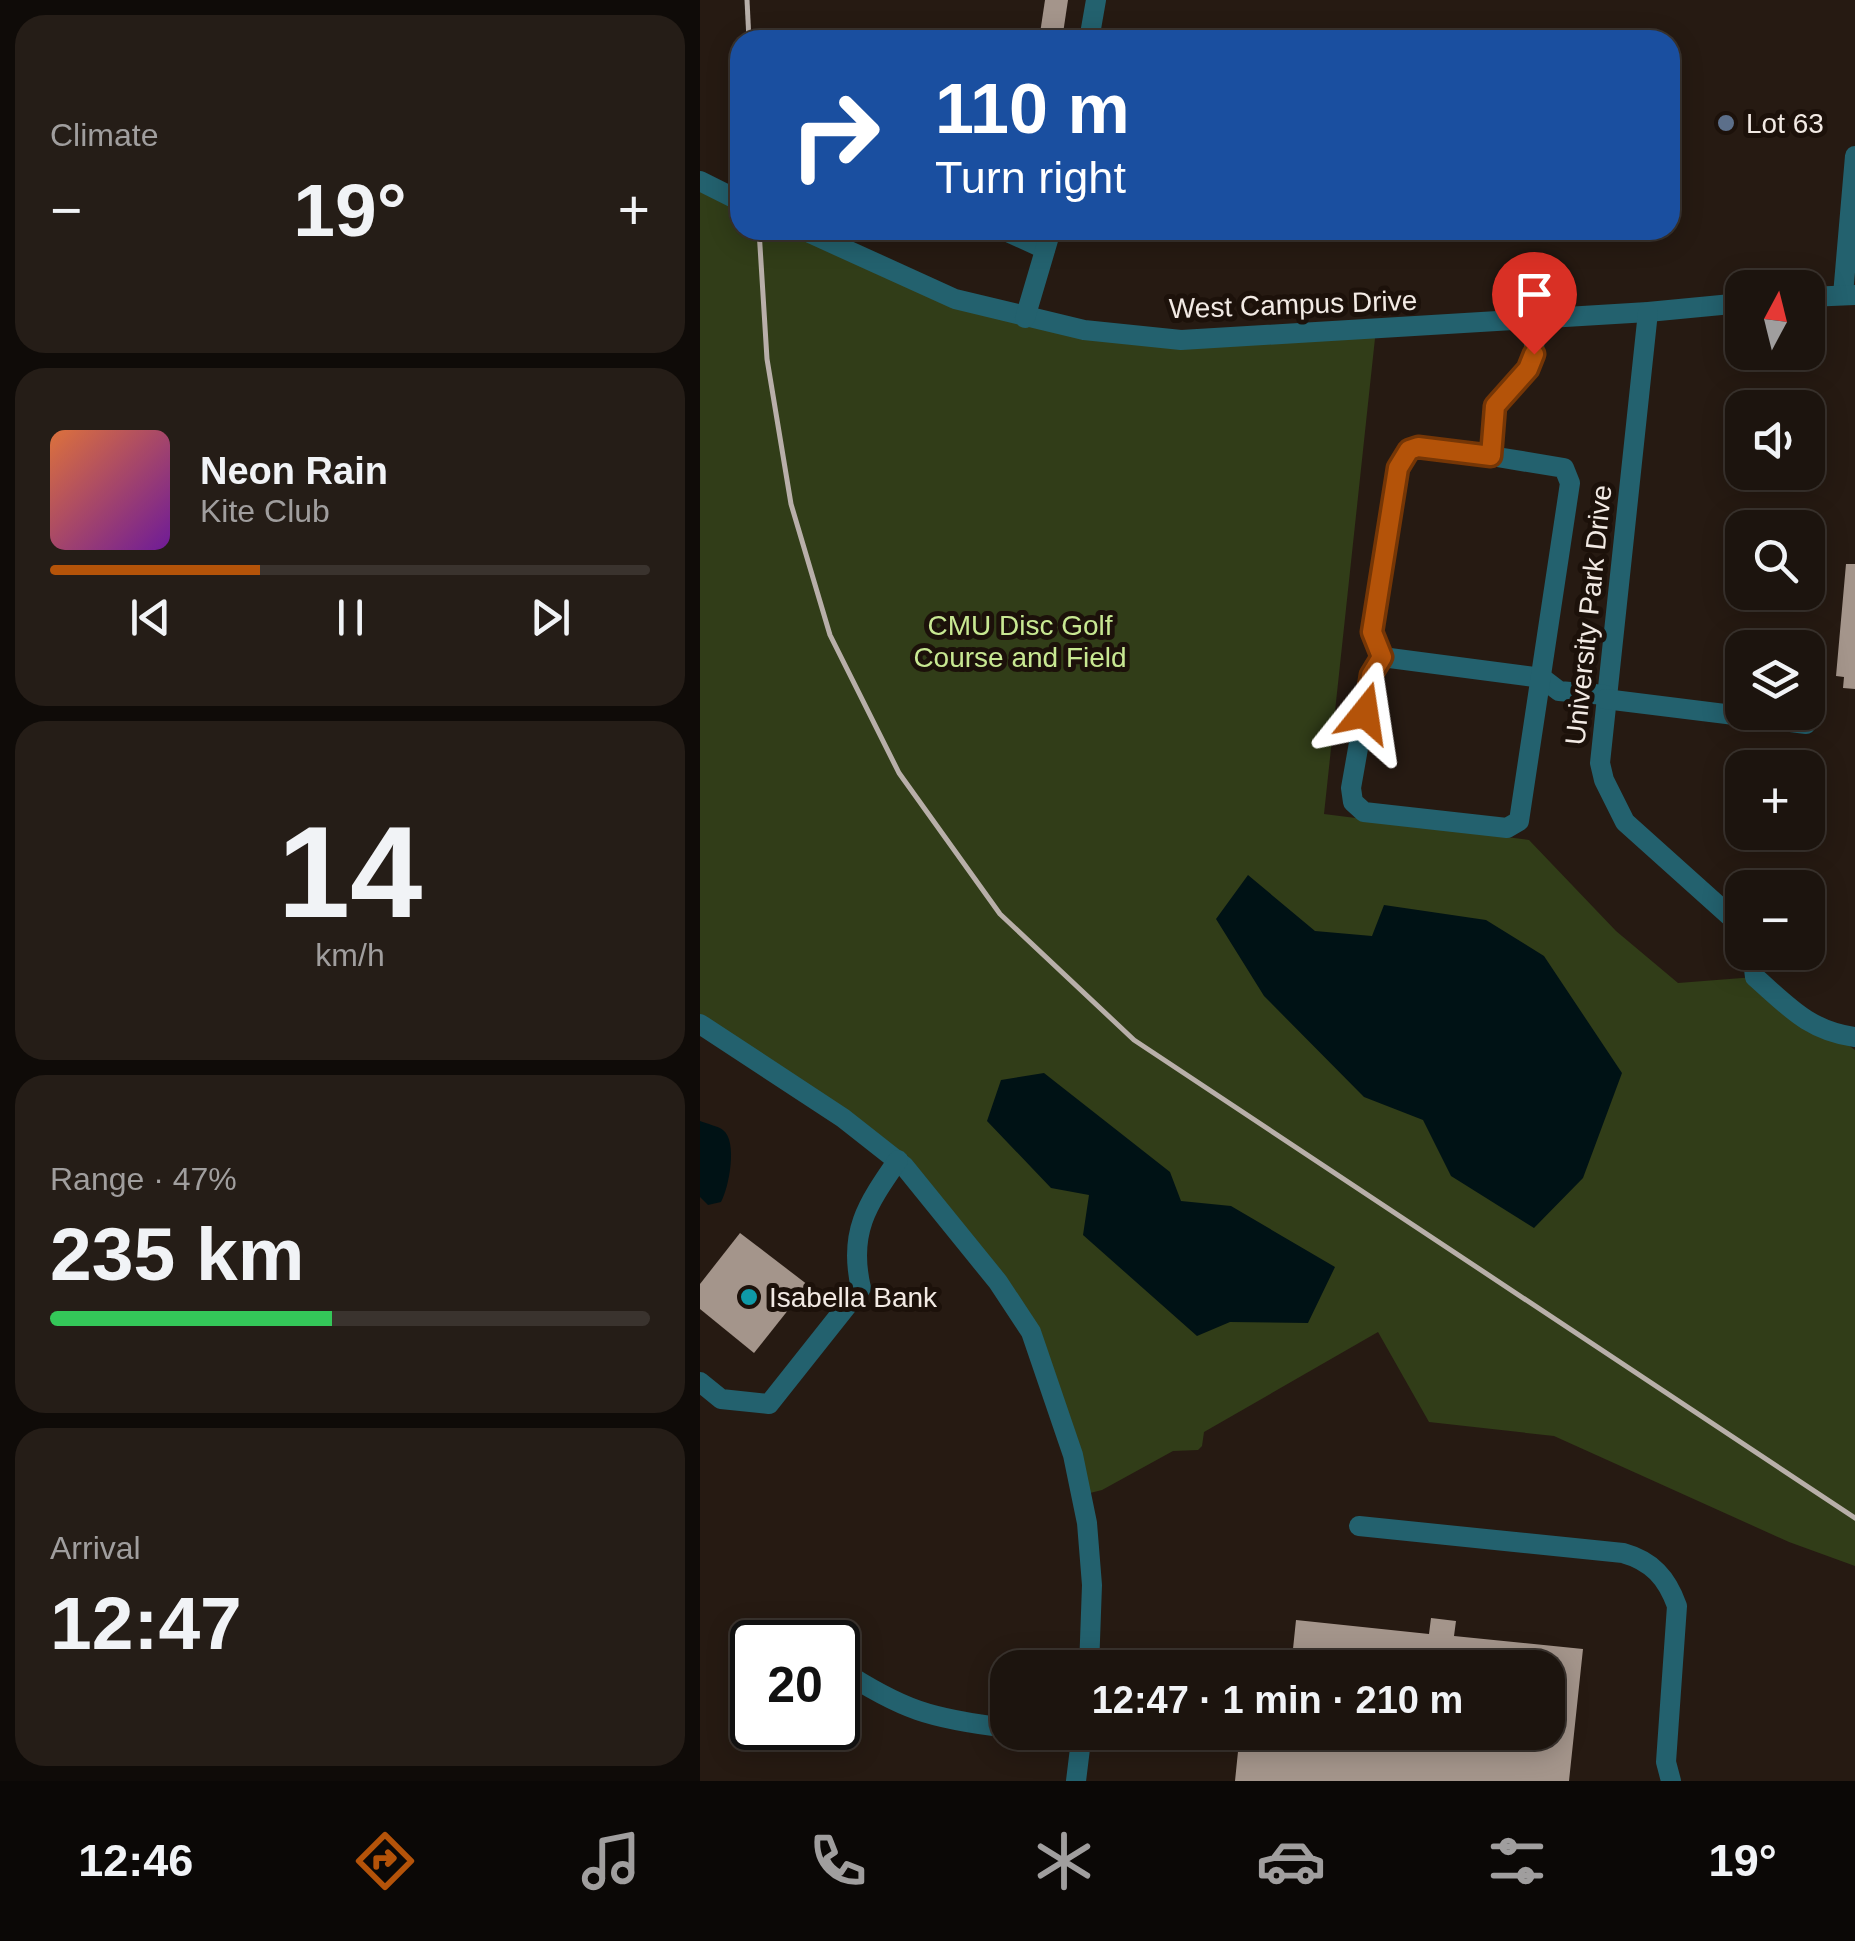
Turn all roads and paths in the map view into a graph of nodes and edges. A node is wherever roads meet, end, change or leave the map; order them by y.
1 (1096, 0) edge
2 (1092, 30) edge
3 (1855, 156) edge
4 (700, 181) edge
5 (730, 195) edge
6 (825, 240) edge
7 (1048, 240) edge
8 (1849, 295) edge
9 (1725, 305) edge
10 (1648, 312) junction
11 (1024, 318) junction
12 (1535, 319) junction
13 (1491, 456) junction
14 (1382, 657) junction
15 (1542, 678) junction
16 (1605, 697) junction
17 (1725, 713) edge
18 (1725, 912) edge
19 (1753, 970) edge
20 (700, 1024) edge
21 (1855, 1037) edge
22 (898, 1160) junction
23 (700, 1382) edge
24 (1358, 1526) dead end
25 (1090, 1650) edge
26 (860, 1682) edge
27 (990, 1725) edge
28 (1079, 1750) edge
29 (1076, 1781) edge
30 (1670, 1781) edge

1 - 2 street
3 - 8 street
4 - 5 street
6 - 11 street, West Campus Drive
7 - 11 street
9 - 10 street, West Campus Drive
10 - 12 street, West Campus Drive
10 - 16 street, University Park Drive
11 - 12 street, West Campus Drive
12 - 13 street
13 - 14 street
13 - 15 street
14 - 15 street
14 - 15 street
15 - 16 street
16 - 17 street
16 - 18 street, University Park Drive
19 - 21 street
20 - 22 street
22 - 23 street
22 - 25 street
24 - 30 street
26 - 27 street
28 - 29 street

